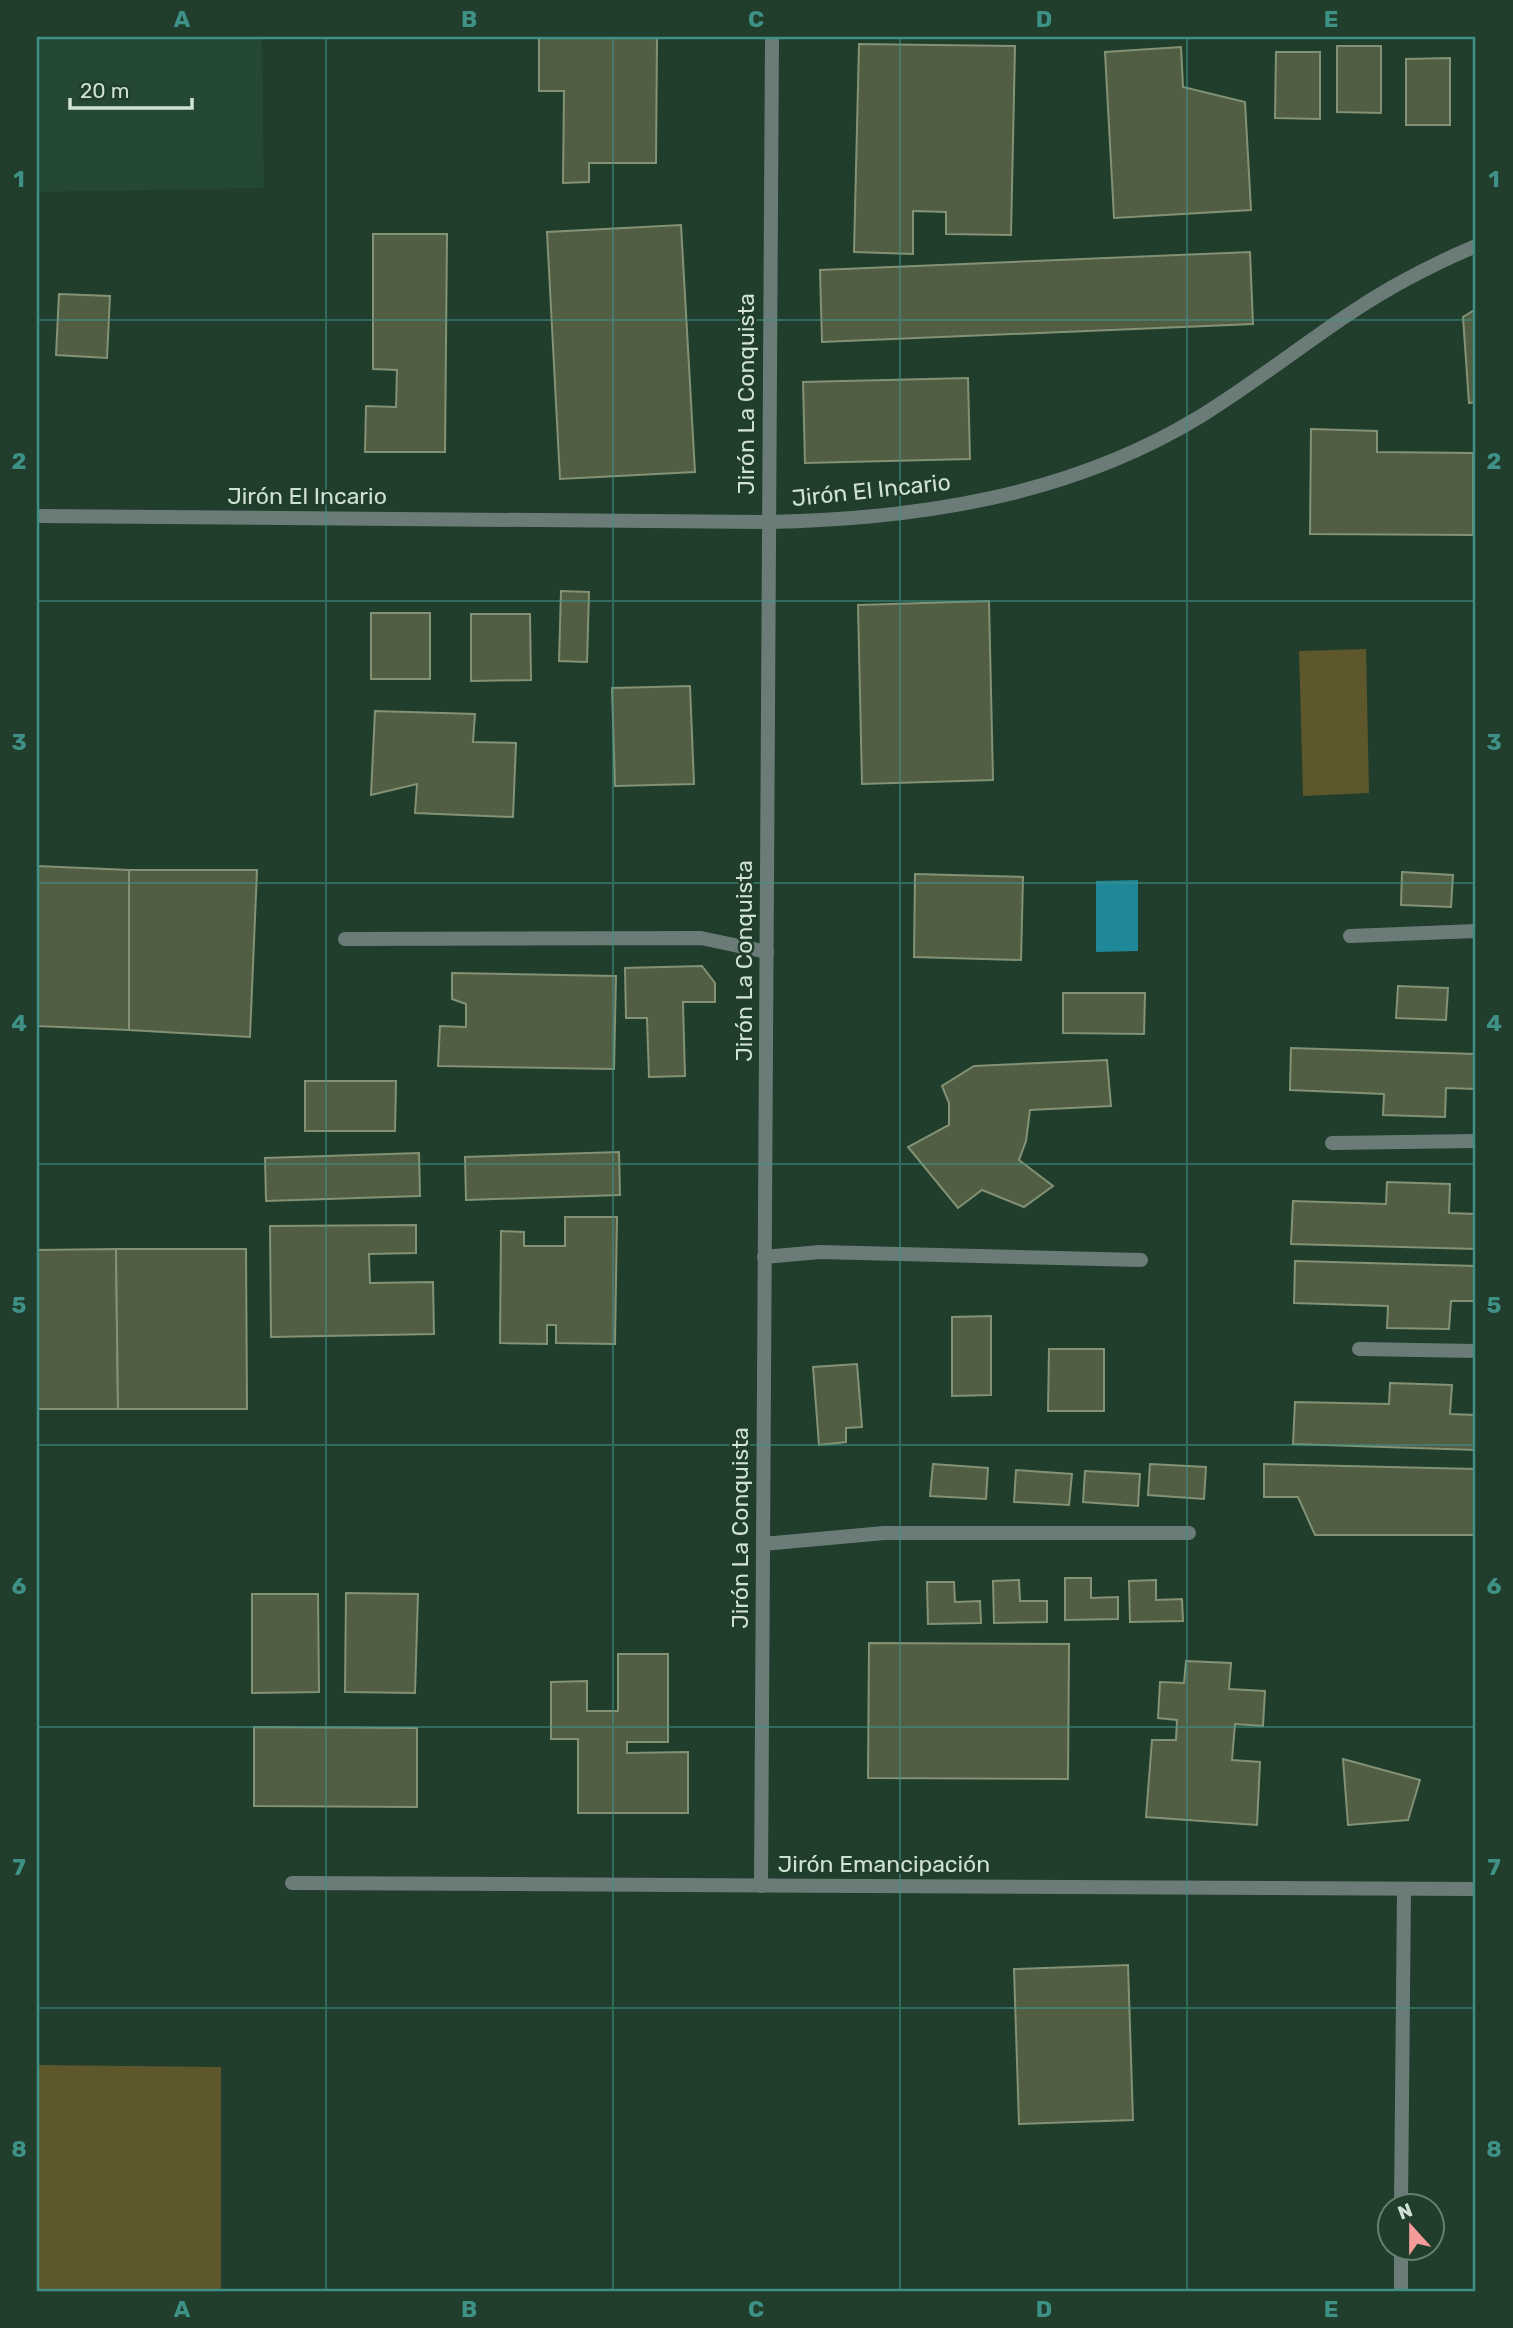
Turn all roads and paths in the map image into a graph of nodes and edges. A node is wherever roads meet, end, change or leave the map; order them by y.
1 (772, 37) edge
2 (1476, 246) edge
3 (37, 516) edge
4 (768, 522) junction
5 (1476, 931) edge
6 (1350, 936) dead end
7 (345, 939) dead end
8 (767, 952) junction
9 (1476, 1141) edge
10 (1332, 1143) dead end
11 (764, 1257) junction
12 (1141, 1260) dead end
13 (1359, 1349) dead end
14 (1476, 1351) edge
15 (1189, 1533) dead end
16 (762, 1544) junction
17 (292, 1883) dead end
18 (761, 1886) junction
19 (1404, 1889) junction
20 (1476, 1889) edge
21 (1401, 2192) edge
22 (1401, 2262) edge
23 (1401, 2291) edge

1 - 4 street, Jirón La Conquista
2 - 4 street, Jirón El Incario
3 - 4 street, Jirón El Incario
4 - 8 street, Jirón La Conquista
5 - 6 street
7 - 8 street
8 - 11 street, Jirón La Conquista
9 - 10 street
11 - 12 street
11 - 16 street, Jirón La Conquista
13 - 14 street
15 - 16 street
16 - 18 street, Jirón La Conquista
17 - 18 street, Jirón Emancipación
18 - 19 street, Jirón Emancipación
19 - 20 street, Jirón Emancipación
19 - 21 street
22 - 23 street

